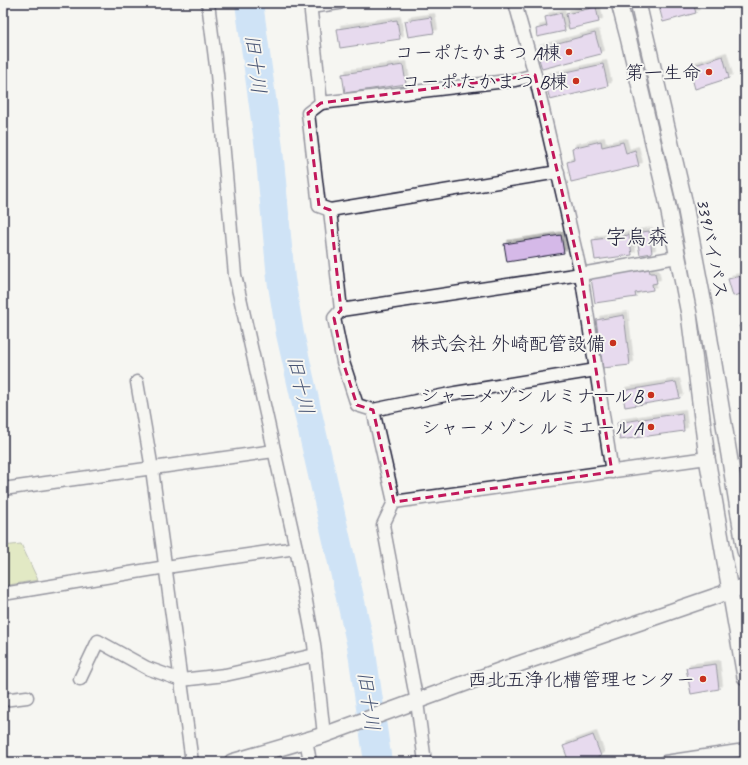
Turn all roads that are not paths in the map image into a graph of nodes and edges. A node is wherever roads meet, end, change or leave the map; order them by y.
1 (208, 3) edge
2 (339, 3) edge
3 (515, 3) edge
4 (619, 3) edge
5 (638, 3) edge
6 (310, 5) edge
7 (535, 75) junction
8 (321, 103) junction
9 (558, 172) junction
10 (330, 210) junction
11 (677, 257) junction
12 (581, 274) junction
13 (341, 310) junction
14 (596, 370) junction
15 (137, 382) dead end
16 (373, 410) junction
17 (274, 452) junction
18 (707, 458) junction
19 (152, 469) junction
20 (612, 472) junction
21 (3, 489) edge
22 (394, 502) junction
23 (296, 548) junction
24 (745, 551) edge
25 (166, 567) junction
26 (745, 586) edge
27 (731, 591) junction
28 (3, 594) edge
29 (315, 655) junction
30 (745, 677) edge
31 (80, 680) dead end
32 (181, 680) junction
33 (27, 697) dead end
34 (3, 700) edge
35 (417, 702) junction
36 (326, 734) junction
37 (306, 739) junction
38 (745, 750) edge
39 (192, 762) edge
40 (232, 762) edge
41 (310, 762) edge
42 (425, 762) edge
43 (665, 762) edge

1 - 17 street
2 - 6 street
3 - 7 street
4 - 11 street
5 - 24 street, 339バイパス
6 - 8 street
7 - 8 street
7 - 9 street
8 - 10 street
9 - 10 street
9 - 12 street
10 - 13 street
11 - 12 street
11 - 18 street
12 - 13 street
12 - 14 street
13 - 16 street
14 - 16 street
14 - 20 street
15 - 19 street
16 - 22 street
17 - 19 street
17 - 23 street
18 - 20 street
18 - 27 street
19 - 21 street
19 - 25 street
20 - 22 street
22 - 35 street
23 - 25 street
23 - 29 street
25 - 28 street
25 - 32 street
26 - 27 street
27 - 30 street
27 - 35 street
29 - 32 street
29 - 36 street
31 - 32 street
32 - 39 street
33 - 34 street
35 - 36 street
35 - 42 street
36 - 37 street
37 - 40 street
37 - 41 street
38 - 43 street

